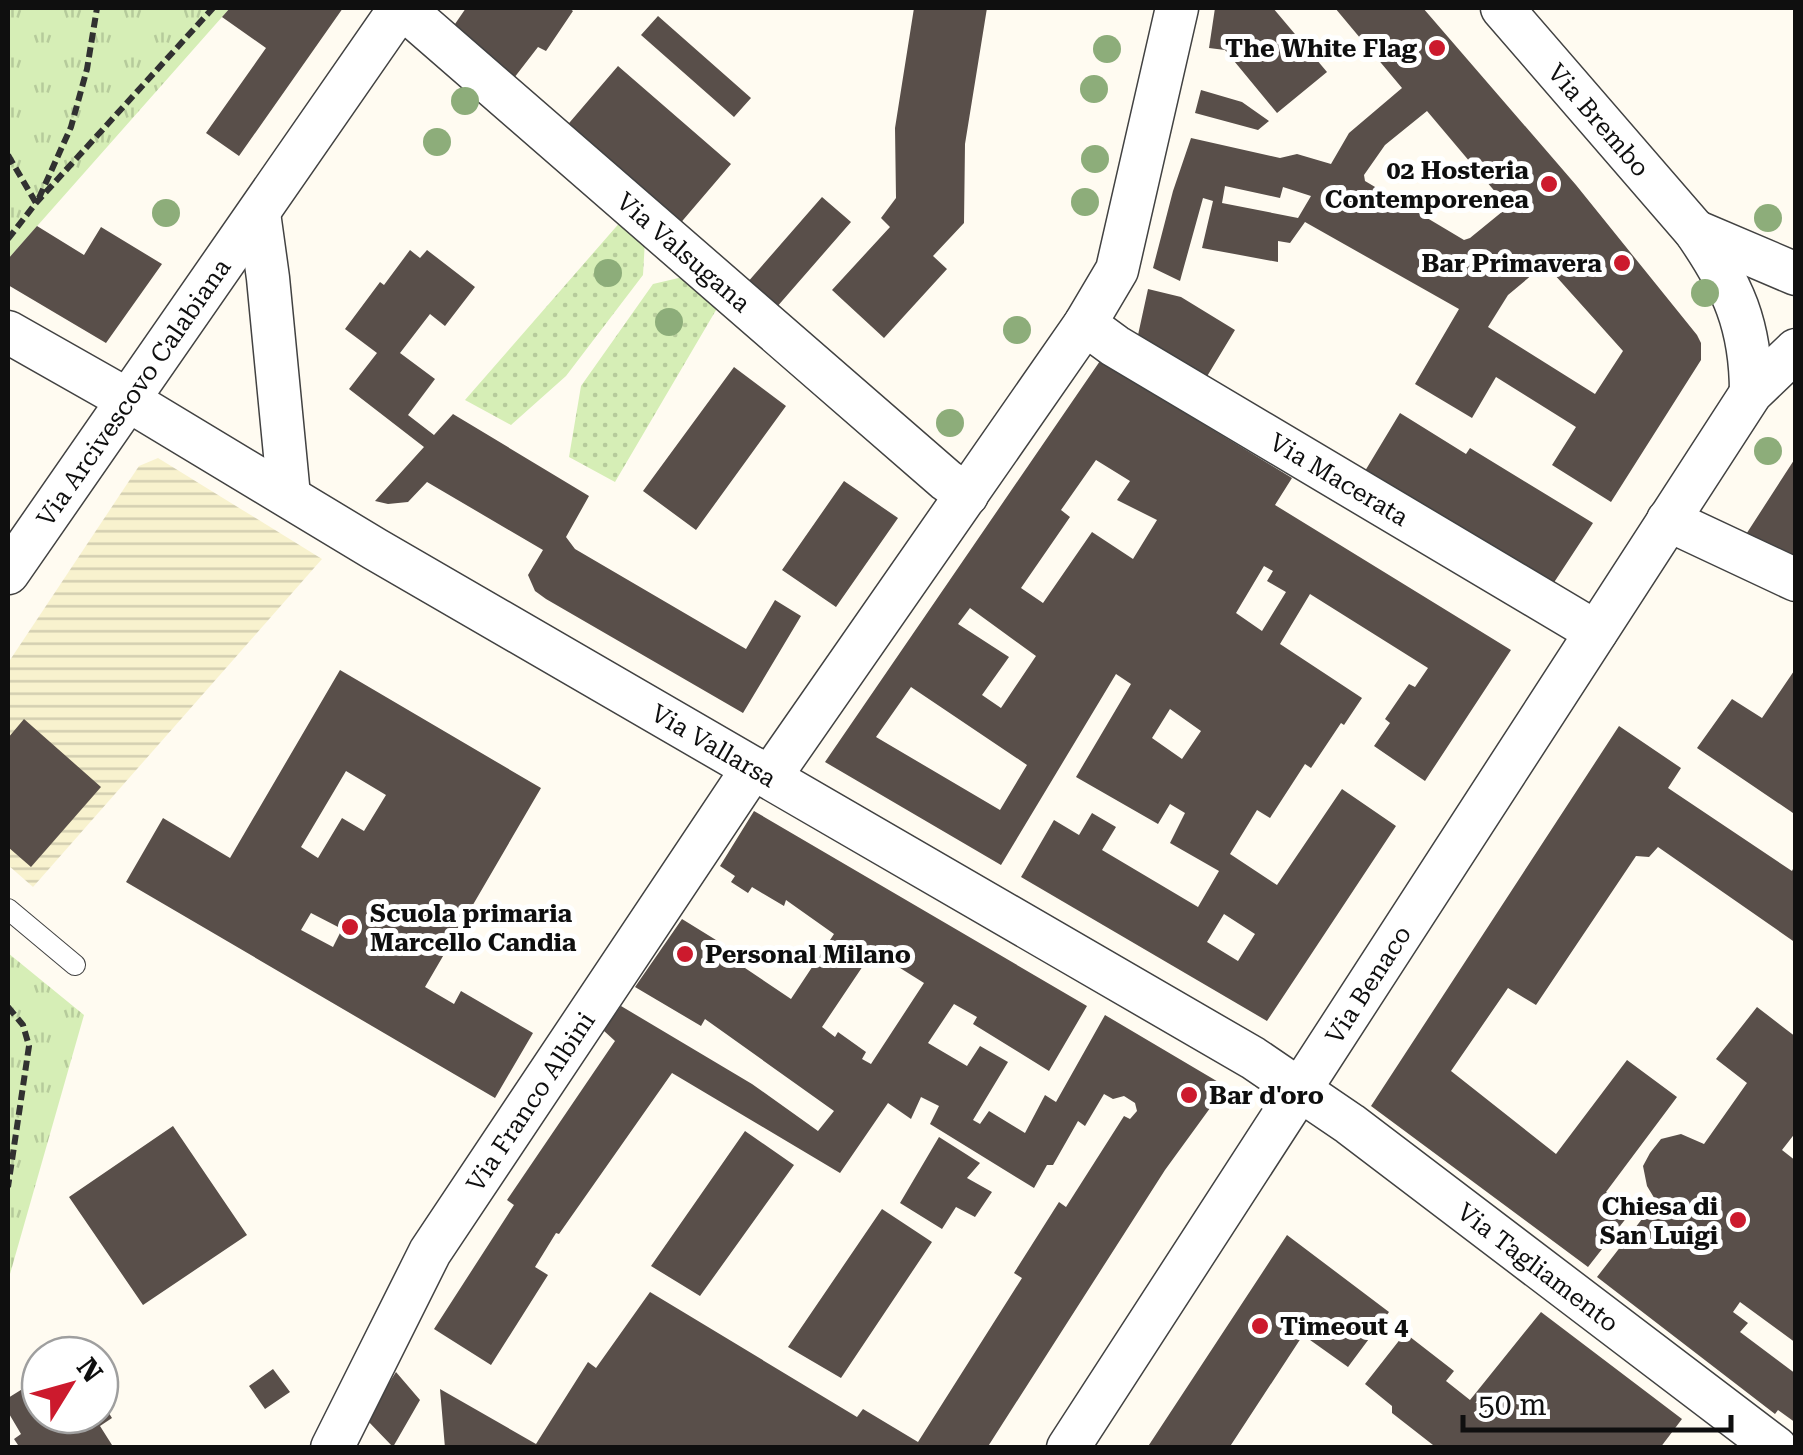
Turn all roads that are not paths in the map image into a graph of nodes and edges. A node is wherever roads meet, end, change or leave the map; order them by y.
1 (401, 8) edge
2 (1177, 8) edge
3 (1502, 8) edge
4 (259, 213) junction
5 (1695, 230) junction
6 (1796, 274) edge
7 (1085, 324) junction
8 (8, 332) edge
9 (1796, 350) edge
10 (1751, 393) junction
11 (128, 400) junction
12 (966, 495) junction
13 (289, 496) junction
14 (1668, 520) junction
15 (8, 573) edge
16 (1796, 580) edge
17 (1596, 632) junction
18 (762, 773) junction
19 (8, 910) edge
20 (75, 965) dead end
21 (1299, 1088) junction
22 (332, 1448) edge
23 (1068, 1448) edge
24 (1776, 1448) edge

1 - 4 street, Via Arcivescovo Calabiana
1 - 12 street, Via Valsugana
2 - 7 street
3 - 5 street, Via Brembo
4 - 11 street, Via Arcivescovo Calabiana
4 - 13 street, Via Arcivescovo Calabiana
5 - 6 street, Via Brembo
5 - 10 street, Via Brembo
7 - 12 street
7 - 17 street, Via Macerata
8 - 11 street, Via Vallarsa
9 - 10 street, Via Benaco
10 - 14 street, Via Benaco
11 - 13 street, Via Vallarsa
11 - 15 street, Via Arcivescovo Calabiana
12 - 18 street
13 - 18 street, Via Vallarsa
14 - 16 street
14 - 17 street, Via Benaco
17 - 21 street, Via Benaco
18 - 21 street, Via Vallarsa
18 - 22 street, Via Franco Albini
19 - 20 lane
21 - 23 street, Via Benaco
21 - 24 street, Via Tagliamento

